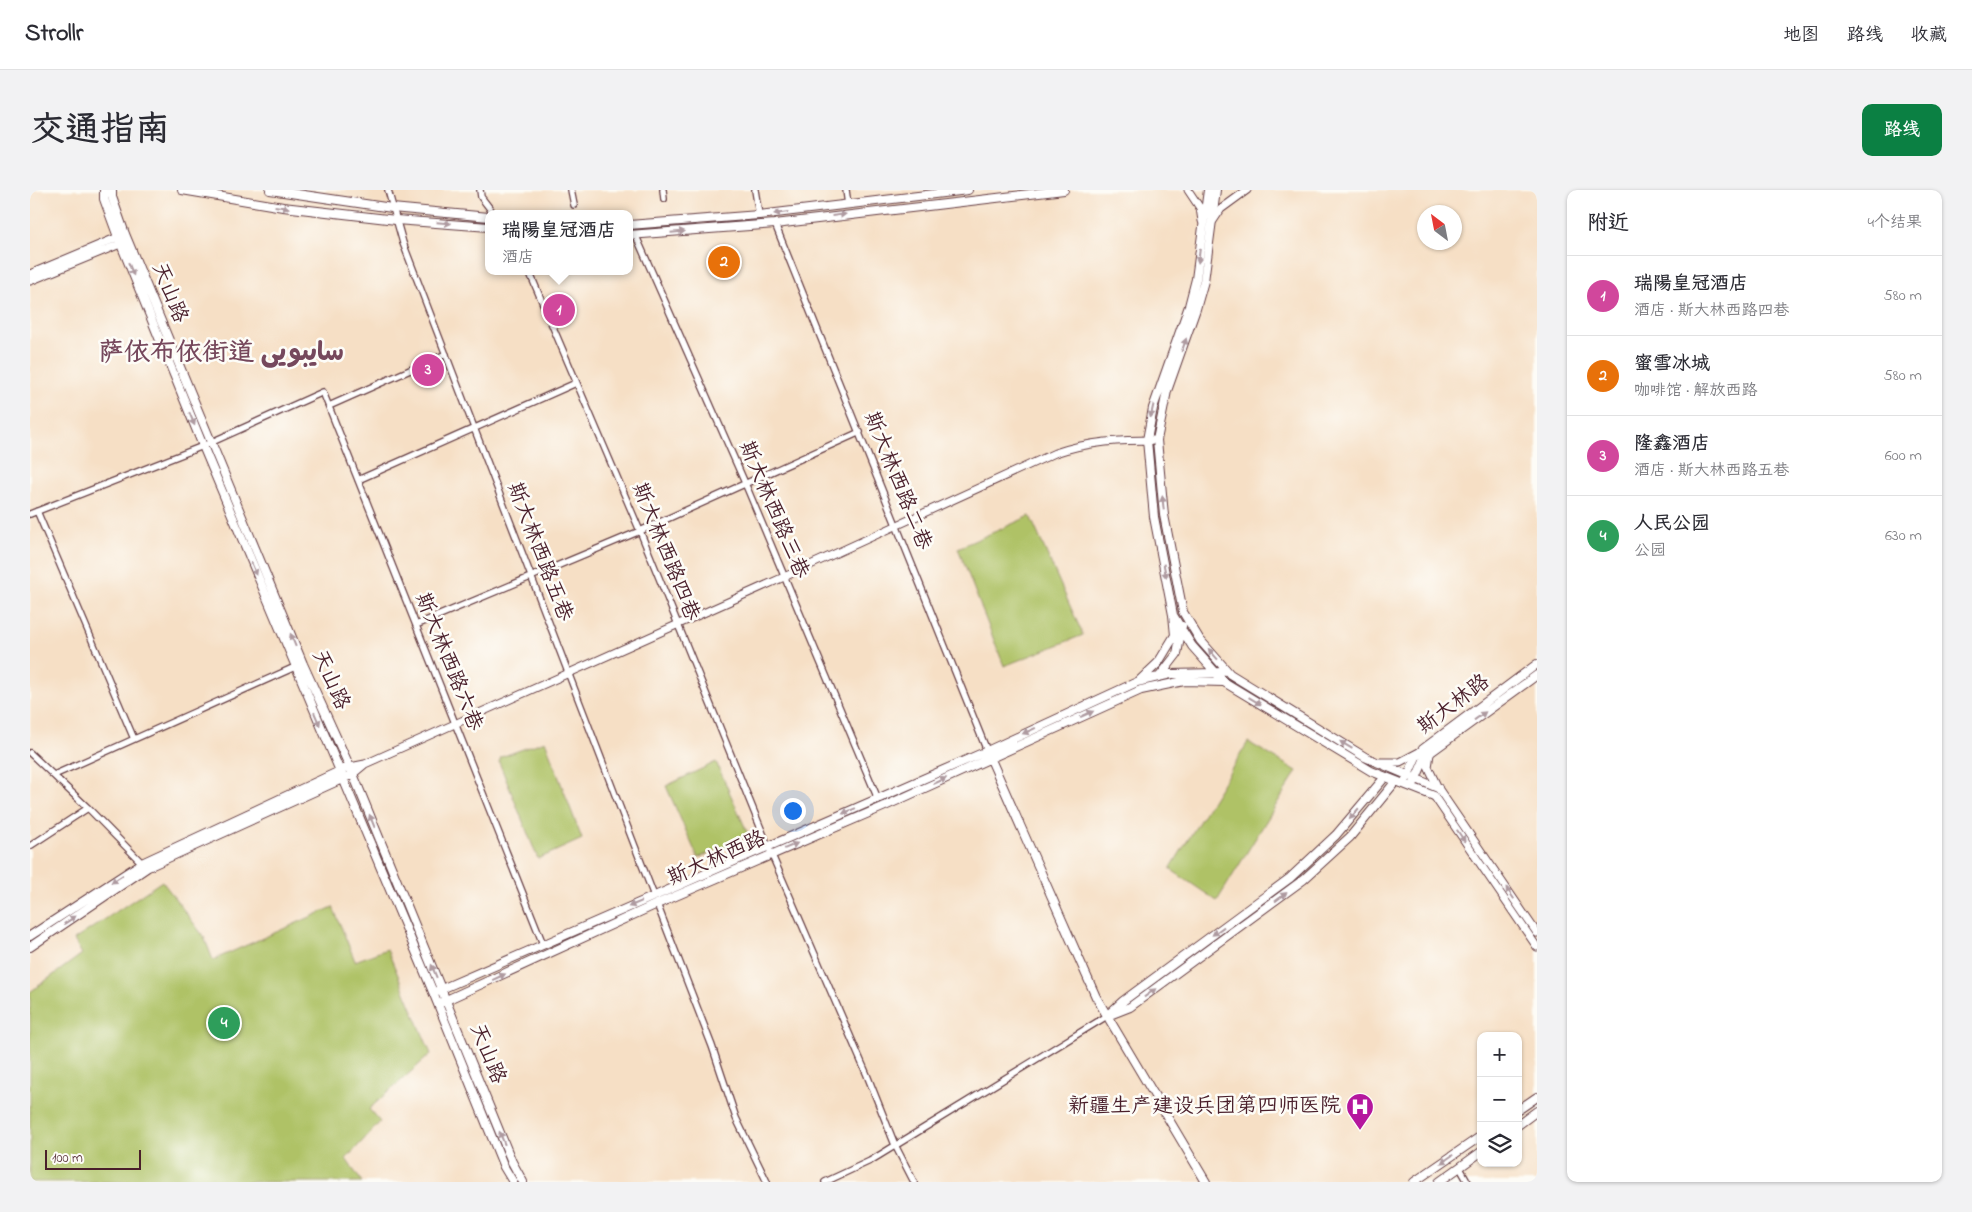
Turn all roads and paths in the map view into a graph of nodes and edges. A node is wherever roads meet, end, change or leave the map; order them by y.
1 (104, 190) edge
2 (112, 190) edge
3 (187, 190) edge
4 (270, 190) edge
5 (388, 190) edge
6 (480, 190) edge
7 (571, 190) edge
8 (663, 190) edge
9 (755, 190) edge
10 (846, 190) edge
11 (968, 190) edge
12 (1064, 190) edge
13 (1188, 190) edge
14 (1208, 190) edge
15 (1216, 190) edge
16 (1247, 190) edge
17 (664, 199) dead end
18 (848, 204) junction
19 (574, 205) dead end
20 (392, 208) junction
21 (491, 210) edge
22 (759, 215) junction
23 (485, 217) edge
24 (396, 220) junction
25 (775, 224) junction
26 (633, 225) edge
27 (485, 227) edge
28 (1207, 227) junction
29 (633, 236) edge
30 (633, 238) edge
31 (123, 239) junction
32 (30, 274) edge
33 (531, 275) edge
34 (30, 281) edge
35 (446, 354) junction
36 (576, 383) junction
37 (329, 406) junction
38 (474, 429) junction
39 (860, 432) junction
40 (1147, 440) junction
41 (1158, 440) junction
42 (211, 442) junction
43 (202, 446) junction
44 (358, 480) junction
45 (745, 484) junction
46 (37, 511) junction
47 (30, 514) edge
48 (896, 524) junction
49 (640, 531) junction
50 (531, 575) junction
51 (784, 577) junction
52 (1183, 612) junction
53 (1173, 615) junction
54 (677, 624) junction
55 (416, 625) junction
56 (1182, 628) junction
57 (1537, 664) edge
58 (294, 667) junction
59 (1226, 670) junction
60 (568, 672) junction
61 (1216, 673) junction
62 (1537, 674) edge
63 (1160, 676) junction
64 (1138, 682) junction
65 (1224, 682) junction
66 (1147, 687) junction
67 (455, 723) junction
68 (134, 739) junction
69 (1427, 751) junction
70 (30, 753) edge
71 (989, 754) junction
72 (1376, 762) junction
73 (352, 770) junction
74 (340, 774) junction
75 (54, 775) junction
76 (1407, 775) junction
77 (1385, 777) junction
78 (1416, 779) junction
79 (1396, 781) junction
80 (1409, 786) junction
81 (1438, 788) junction
82 (1434, 796) joint
83 (878, 798) junction
84 (88, 808) junction
85 (30, 846) edge
86 (770, 850) junction
87 (142, 863) junction
88 (656, 900) junction
89 (1537, 933) edge
90 (30, 936) edge
91 (543, 944) junction
92 (30, 947) edge
93 (1537, 947) edge
94 (442, 989) junction
95 (433, 992) junction
96 (442, 1002) junction
97 (1108, 1016) junction
98 (1537, 1097) edge
99 (1522, 1107) edge
100 (1537, 1111) edge
101 (1522, 1122) edge
102 (1477, 1139) edge
103 (895, 1145) junction
104 (1477, 1155) edge
105 (1460, 1168) junction
106 (513, 1182) edge
107 (523, 1182) edge
108 (767, 1182) edge
109 (825, 1182) edge
110 (914, 1182) edge
111 (1206, 1182) edge
112 (1414, 1182) edge
113 (1439, 1182) edge
114 (1468, 1182) edge

1 - 31 main road, 天山路
2 - 31 main road, 天山路
3 -> 24 main road
4 - 20 main road
5 - 20 street, 斯大林西路五巷
6 - 21 street
7 - 19 street
8 - 17 street
9 - 22 street
10 - 18 street
11 - 18 main road
25 -> 12 main road
13 - 28 street
14 - 28 main road
15 - 28 main road
16 - 28 street
18 -> 22 main road
20 - 23 main road
20 - 24 street, 斯大林西路五巷
22 - 26 main road
24 -> 27 main road
24 - 35 street, 斯大林西路五巷
29 -> 25 main road
25 - 39 street, 斯大林西路二巷
28 -> 40 main road
41 -> 28 main road
30 - 45 street, 斯大林西路三巷
31 - 32 street
31 - 34 street
31 - 42 main road, 天山路
31 -> 43 main road, 天山路
33 - 36 street, 斯大林西路四巷
35 - 37 street
35 - 38 street, 斯大林西路五巷
36 - 38 street
36 - 49 street, 斯大林西路四巷
37 - 42 street, 斯大林西路六巷
37 - 44 street, 斯大林西路六巷
38 - 44 street
38 - 50 street, 斯大林西路五巷
39 - 45 street
39 - 48 street, 斯大林西路二巷
40 - 41 street
40 - 48 street
40 -> 53 main road
52 -> 41 main road
42 - 43 street
73 -> 42 main road, 天山路
43 - 46 street
43 -> 58 main road, 天山路
44 - 55 street, 斯大林西路六巷
45 - 49 street
45 - 51 street, 斯大林西路三巷
46 - 47 street
46 - 68 street
48 - 51 street
48 - 71 street, 斯大林西路二巷
49 - 50 street
49 - 54 street, 斯大林西路四巷
50 - 55 street
50 - 60 street, 斯大林西路五巷
51 - 54 street
51 - 83 street, 斯大林西路三巷
52 - 56 main road
59 -> 52 main road
53 - 56 main road
53 - 64 main road
54 - 60 street
54 - 86 street, 斯大林西路四巷
55 - 67 street, 斯大林西路六巷
56 - 61 main road
56 - 63 main road
57 - 69 main road, 斯大林路
58 - 68 street
58 -> 74 main road, 天山路
59 - 61 main road
72 -> 59 main road
60 - 67 street
60 - 88 street, 斯大林西路五巷
61 - 63 main road
61 - 65 main road
69 -> 62 main road, 斯大林路
63 - 64 main road
63 - 66 main road
64 -> 71 main road, 斯大林西路
65 - 66 main road
65 -> 77 main road
71 -> 66 main road, 斯大林西路
67 - 73 street
67 - 91 street, 斯大林西路六巷
68 - 75 street
69 - 72 street
69 - 76 main road, 斯大林路
69 - 78 main road, 斯大林路
69 - 81 street
70 - 75 street
71 - 83 main road, 斯大林西路
86 -> 71 main road, 斯大林西路
71 - 97 main road
72 - 76 main road
73 - 74 main road
94 -> 73 main road, 天山路
74 - 87 main road
92 -> 74 main road
74 - 95 main road, 天山路
75 - 84 street
76 - 78 main road
76 - 80 main road, 斯大林路
77 - 79 main road
77 -> 97 main road
78 - 80 main road, 斯大林路
78 - 81 main road
79 - 80 main road
97 -> 79 main road
80 - 82 main road
89 -> 81 street
82 -> 93 street
83 -> 86 main road, 斯大林西路
84 - 85 street
84 - 87 street
86 - 88 main road, 斯大林西路
86 - 103 street, 斯大林西路四巷
87 -> 90 main road
88 -> 91 main road, 斯大林西路
96 -> 88 main road, 斯大林西路
88 - 108 street, 斯大林西路五巷
91 - 94 main road, 斯大林西路
94 - 95 main road, 斯大林西路
94 - 96 main road, 天山路
95 - 96 main road, 天山路
96 - 106 main road, 天山路
107 -> 96 main road, 天山路
97 - 103 street
97 - 111 main road
98 - 99 main road
100 - 101 main road
102 -> 112 main road
103 - 109 street
103 - 110 street, 斯大林西路四巷
104 - 105 main road
105 - 113 main road
105 - 114 street

